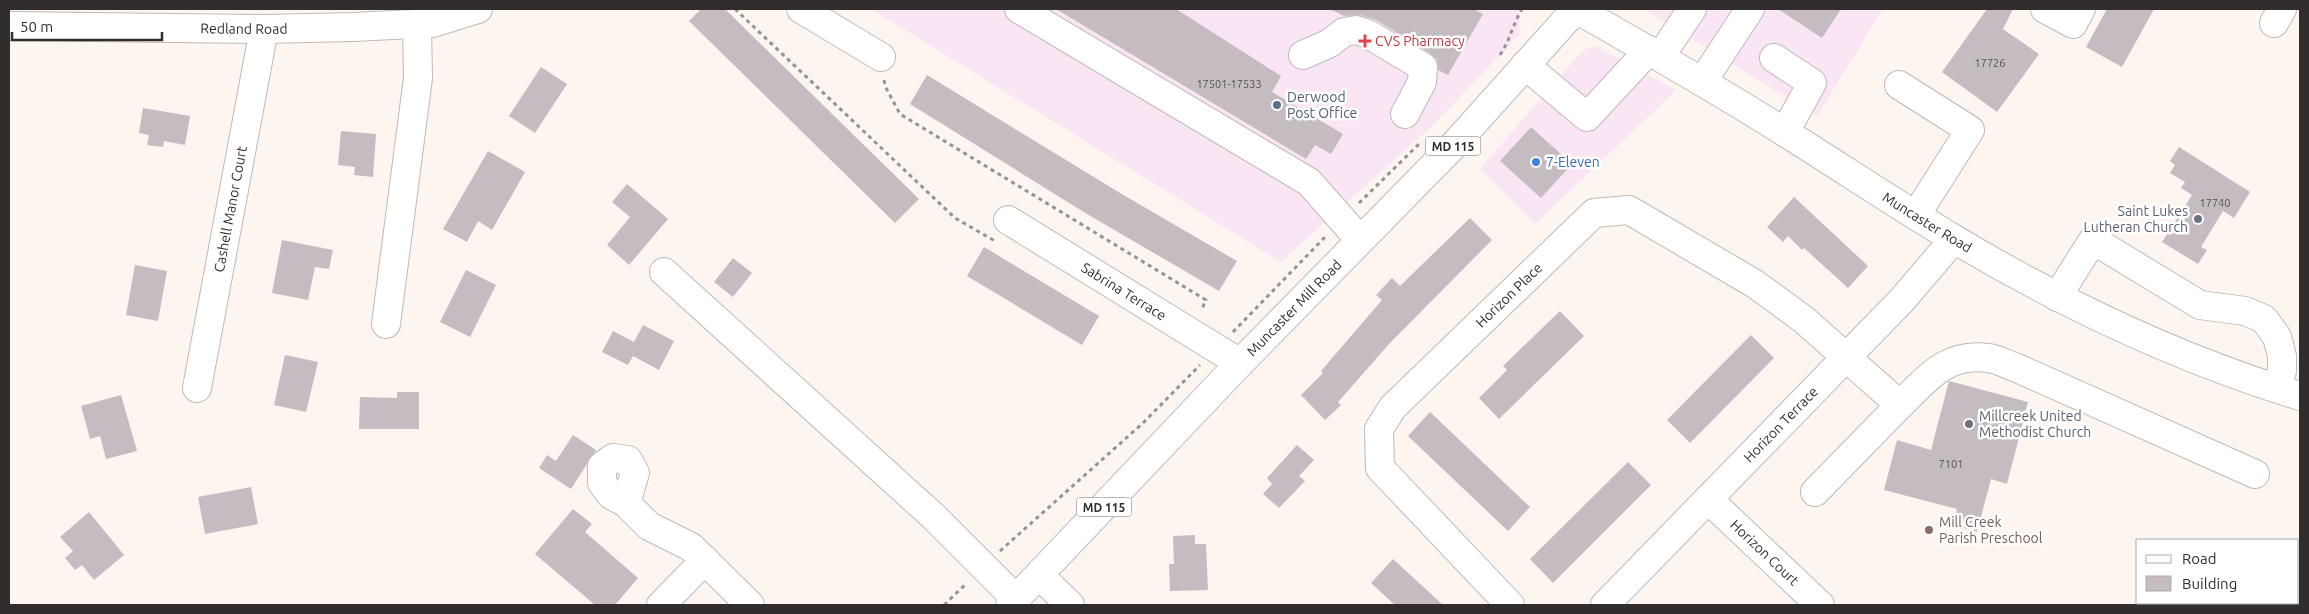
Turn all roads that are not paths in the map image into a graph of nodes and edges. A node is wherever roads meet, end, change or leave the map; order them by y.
1 (478, 9) edge
2 (801, 9) edge
3 (1019, 9) edge
4 (1576, 9) edge
5 (1692, 9) edge
6 (1750, 9) edge
7 (2045, 9) edge
8 (2081, 9) edge
9 (417, 24) junction
10 (9, 26) edge
11 (264, 29) junction
12 (1654, 54) junction
13 (1303, 55) dead end
14 (880, 57) road end
15 (1774, 58) dead end
16 (1525, 66) junction
17 (1702, 82) junction
18 (1899, 85) dead end
19 (1405, 114) dead end
20 (1785, 132) junction
21 (1916, 215) junction
22 (1002, 231) road end
23 (1954, 239) junction
24 (1360, 240) junction
25 (664, 272) dead end
26 (2057, 297) junction
27 (386, 324) dead end
28 (1846, 357) junction
29 (1240, 363) junction
30 (197, 388) dead end
31 (2288, 392) edge
32 (1900, 405) junction
33 (2255, 474) dead end
34 (1815, 492) dead end
35 (1708, 499) junction
36 (626, 503) dead end
37 (704, 560) junction
38 (1039, 575) junction
39 (1013, 602) edge
40 (661, 605) edge
41 (750, 605) edge
42 (1070, 605) edge
43 (1510, 605) edge
44 (1605, 605) edge
45 (1820, 605) edge

1 - 9 street, Redland Road
2 - 14 street
3 - 24 street
4 - 12 street, Muncaster Road
4 - 16 street, Muncaster Mill Road / MD 115
5 - 12 street
6 - 17 street
7 - 8 street
9 - 11 street, Redland Road
9 - 27 street
10 - 11 street, Redland Road
11 - 30 street, Cashell Manor Court
12 - 16 street
12 - 17 street, Muncaster Road
13 - 19 street
15 - 20 street
16 - 24 street, Muncaster Mill Road / MD 115
17 - 20 street, Muncaster Road
18 - 21 street
20 - 21 street, Muncaster Road
21 - 23 street, Muncaster Road
22 - 29 street, Sabrina Terrace
23 - 26 street, Muncaster Road
23 - 28 street, Horizon Terrace
24 - 29 street, Muncaster Mill Road / MD 115
25 - 39 street
26 - 31 street, Muncaster Road
26 - 31 street
28 - 32 street, Horizon Place
28 - 35 street, Horizon Terrace
28 - 43 street, Horizon Place
29 - 38 street, Muncaster Mill Road / MD 115
32 - 33 street
32 - 34 street
35 - 44 street, Horizon Terrace
35 - 45 street, Horizon Court
36 - 37 street
37 - 40 street
37 - 41 street
38 - 39 street, Muncaster Mill Road / MD 115
38 - 42 street

